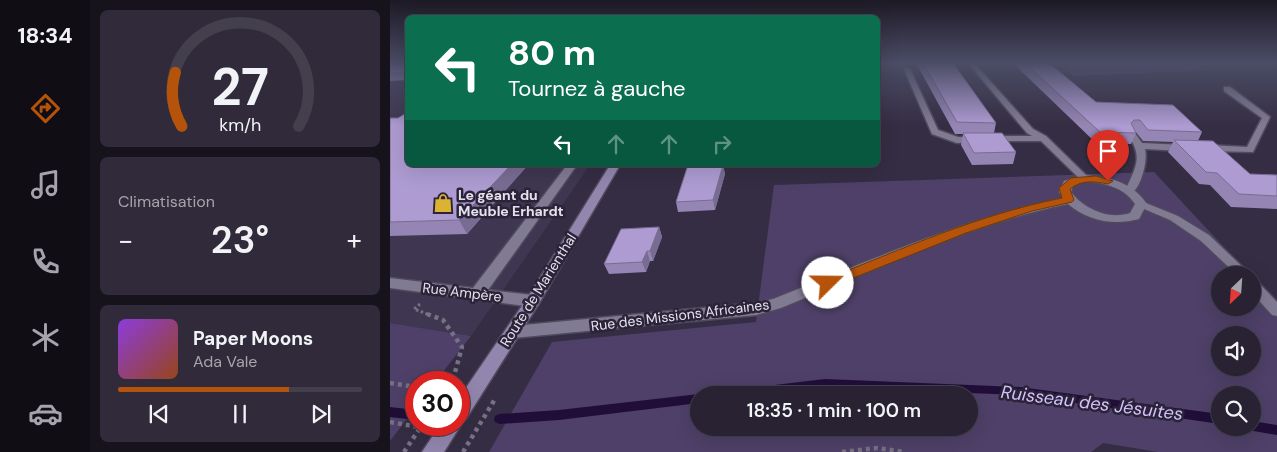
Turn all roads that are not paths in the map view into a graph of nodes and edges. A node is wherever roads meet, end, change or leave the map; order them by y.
1 (914, 84) edge
2 (989, 84) edge
3 (1227, 89) dead end
4 (1132, 135) edge
5 (1043, 138) junction
6 (1141, 146) junction
7 (1190, 148) edge
8 (1200, 148) edge
9 (571, 167) edge
10 (614, 167) edge
11 (1084, 178) junction
12 (1130, 191) junction
13 (1068, 200) junction
14 (1141, 204) junction
15 (1235, 266) edge
16 (390, 283) edge
17 (476, 294) junction
18 (1261, 294) edge
19 (533, 301) junction
20 (1277, 311) edge
21 (513, 332) junction
22 (470, 397) edge
23 (443, 436) edge
24 (432, 452) edge

1 - 5 lane
2 - 5 lane
3 - 8 lane
4 - 6 lane
5 - 11 lane
6 - 7 lane
6 - 12 lane
9 - 17 street
10 - 19 street, Route de Marienthal
11 - 12 street
11 - 13 street
12 - 14 street
13 - 14 street
13 - 21 street, Rue des Missions Africaines
14 - 15 lane
16 - 17 street, Rue Ampère
17 - 19 street, Rue Ampère
18 - 20 lane
19 - 21 street, Route de Marienthal
21 - 22 street, Route de Marienthal
23 - 24 street

